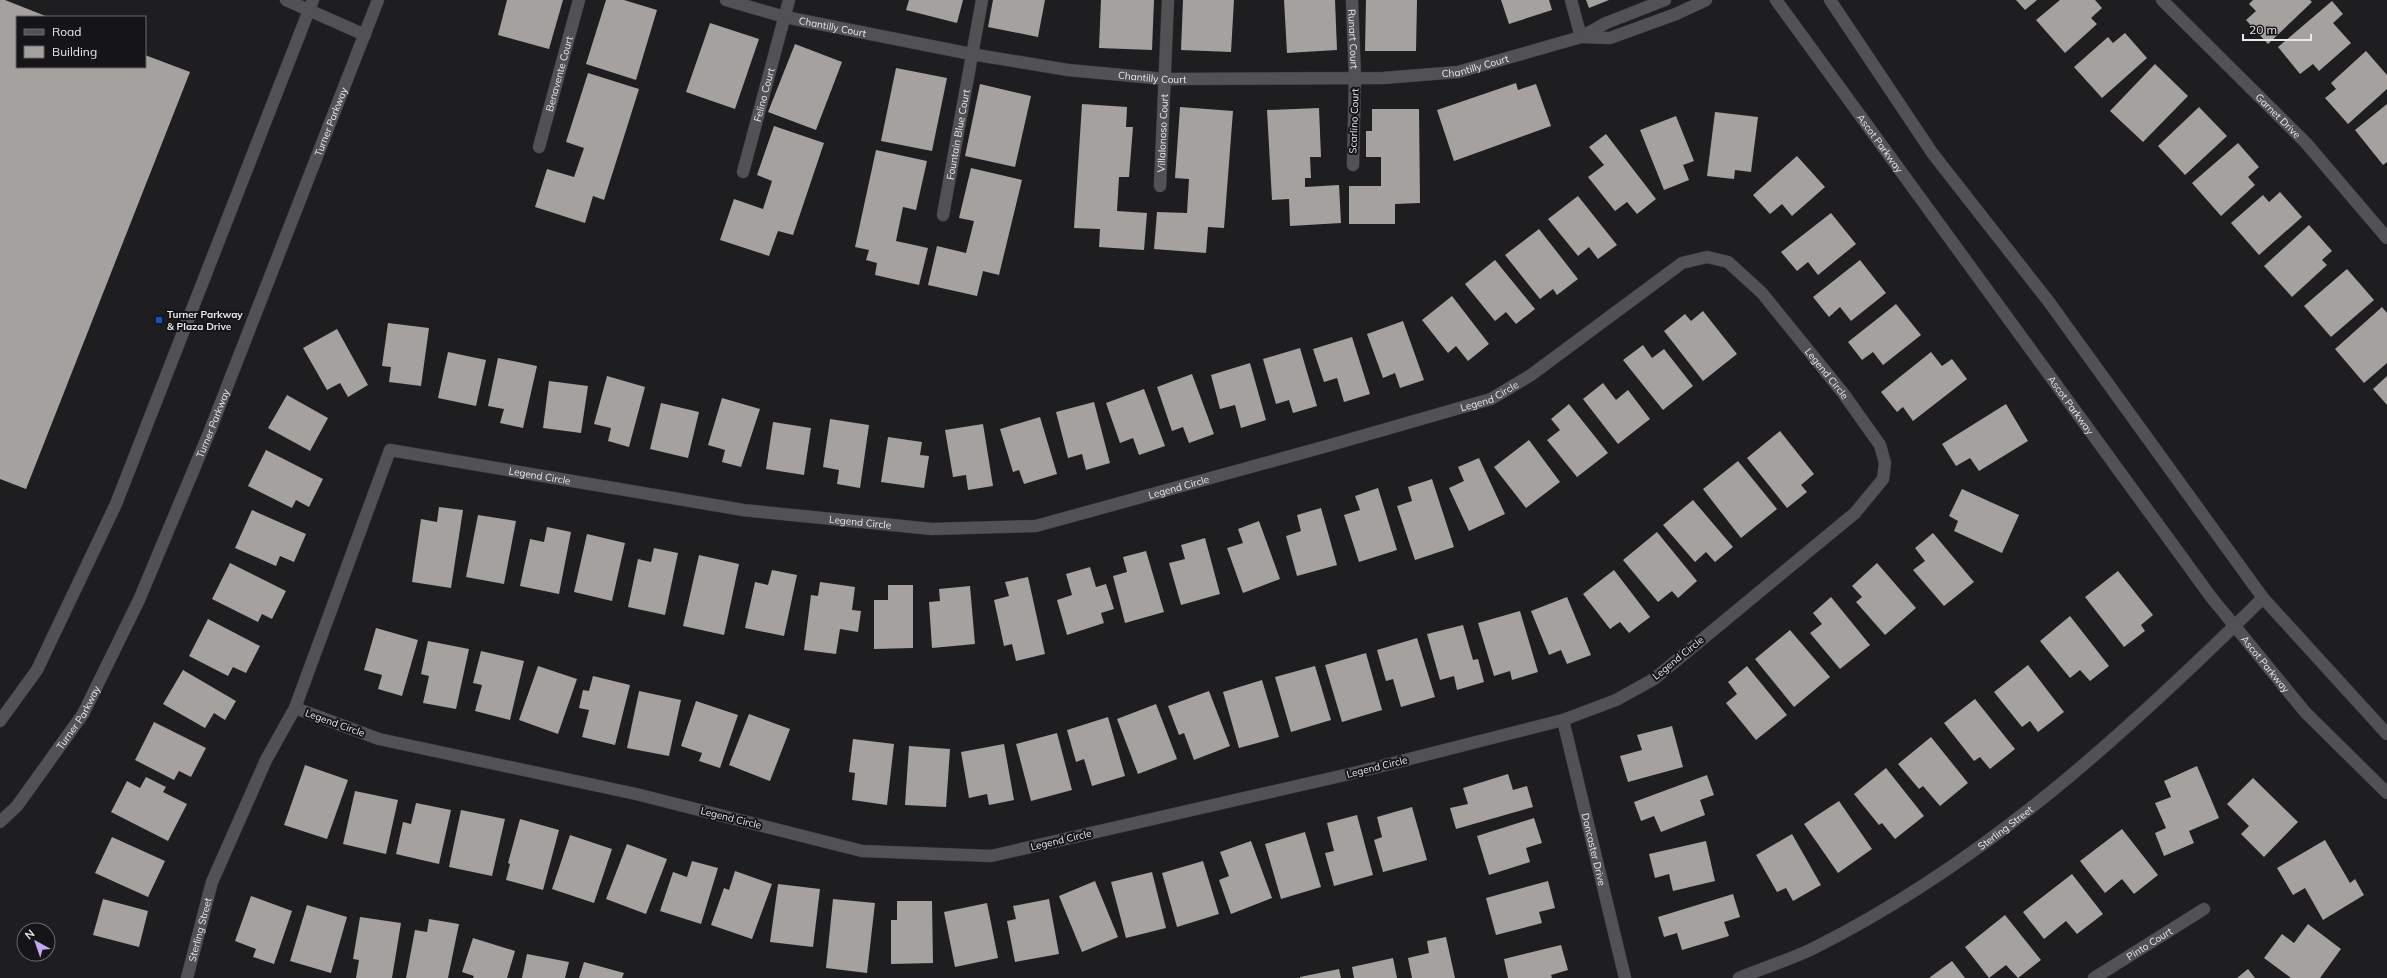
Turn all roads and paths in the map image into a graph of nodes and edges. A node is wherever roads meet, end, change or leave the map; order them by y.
1 (286, 0) edge
2 (378, 0) edge
3 (579, 0) edge
4 (726, 0) edge
5 (789, 0) edge
6 (982, 0) edge
7 (1168, 0) edge
8 (1352, 0) edge
9 (1570, 0) edge
10 (1706, 0) edge
11 (1776, 0) edge
12 (1830, 0) edge
13 (2162, 0) edge
14 (1663, 1) edge
15 (311, 5) edge
16 (785, 17) junction
17 (1666, 18) junction
18 (365, 35) junction
19 (1581, 37) junction
20 (972, 54) junction
21 (1355, 78) junction
22 (1165, 79) junction
23 (539, 146) dead end
24 (1352, 165) dead end
25 (743, 172) dead end
26 (1160, 186) dead end
27 (943, 215) dead end
28 (2387, 238) edge
29 (2263, 598) junction
30 (2235, 626) junction
31 (295, 708) junction
32 (1563, 720) junction
33 (0, 721) edge
34 (2387, 734) edge
35 (2387, 793) edge
36 (0, 822) edge
37 (212, 882) joint
38 (2204, 909) dead end
39 (187, 978) edge
40 (1625, 978) edge
41 (1739, 978) edge
42 (2094, 978) edge

1 - 15 street
2 - 18 street, Turner Parkway
3 - 23 street, Benavente Court
4 - 16 street, Chantilly Court
5 - 16 street, Felino Court
6 - 20 street, Fountain Blue Court
7 - 22 street, Villalonoso Court
8 - 21 street, Runart Court
9 - 19 street
10 - 17 street, Chantilly Court
11 - 30 street, Ascot Parkway
12 - 29 street
13 - 28 street, Garnet Drive
14 - 17 street, Chantilly Court
14 - 19 street, Chantilly Court
15 - 18 street
15 - 33 street
16 - 20 street, Chantilly Court
16 - 25 street, Felino Court
17 - 19 street, Chantilly Court
18 - 36 street, Turner Parkway
19 - 21 street, Chantilly Court
20 - 22 street, Chantilly Court
20 - 27 street, Fountain Blue Court
21 - 22 street, Chantilly Court
21 - 24 street, Scarlino Court
22 - 26 street, Villalonoso Court
29 - 30 street, Sterling Street
29 - 34 street
30 - 35 street, Ascot Parkway
30 - 41 street, Sterling Street
31 - 32 street, Legend Circle
31 - 32 street, Legend Circle
31 - 37 street, Legend Circle
32 - 40 street, Doncaster Drive
37 - 39 street, Sterling Street
38 - 42 street, Pinto Court

